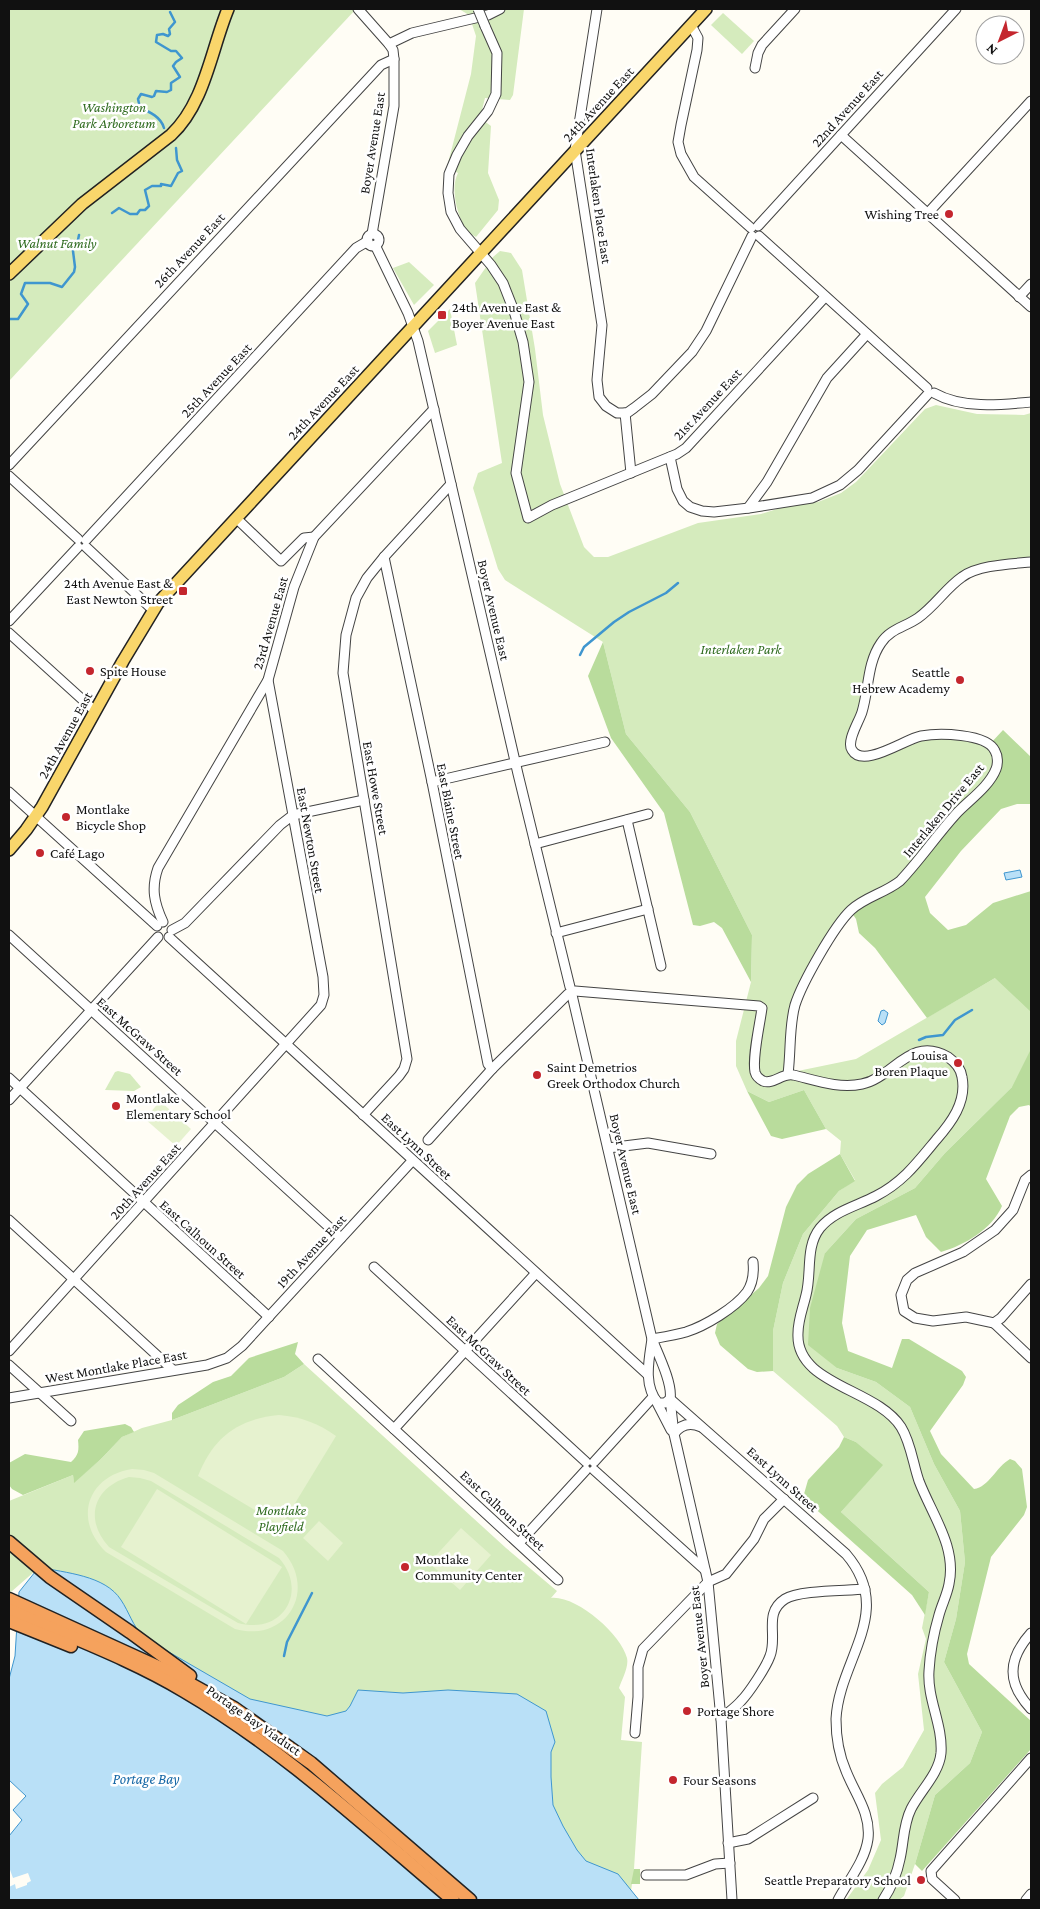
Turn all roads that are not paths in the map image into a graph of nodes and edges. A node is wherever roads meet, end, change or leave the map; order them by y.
1 (228, 9) edge
2 (358, 9) edge
3 (478, 9) edge
4 (500, 9) edge
5 (598, 9) edge
6 (706, 9) edge
7 (795, 9) edge
8 (956, 9) edge
9 (691, 25) junction
10 (389, 44) junction
11 (394, 59) junction
12 (756, 68) dead end
13 (1031, 101) edge
14 (841, 134) junction
15 (575, 150) junction
16 (928, 213) junction
17 (755, 231) junction
18 (371, 240) junction
19 (481, 253) junction
20 (9, 274) edge
21 (1031, 284) edge
22 (825, 297) junction
23 (1020, 297) junction
24 (1031, 308) edge
25 (413, 326) junction
26 (867, 334) junction
27 (929, 392) junction
28 (1031, 402) edge
29 (434, 409) junction
30 (625, 413) junction
31 (670, 457) junction
32 (9, 465) edge
33 (630, 473) junction
34 (9, 476) edge
35 (451, 484) junction
36 (748, 508) junction
37 (236, 518) junction
38 (314, 537) junction
39 (82, 543) junction
40 (384, 557) junction
41 (1031, 562) edge
42 (153, 610) junction
43 (9, 621) edge
44 (9, 633) edge
45 (268, 680) junction
46 (95, 711) junction
47 (605, 742) dead end
48 (516, 763) junction
49 (432, 782) junction
50 (9, 792) edge
51 (364, 800) junction
52 (648, 814) dead end
53 (36, 816) junction
54 (293, 816) junction
55 (627, 820) junction
56 (535, 844) junction
57 (9, 850) edge
58 (648, 910) junction
59 (160, 924) junction
60 (170, 934) junction
61 (556, 934) junction
62 (9, 935) edge
63 (158, 937) junction
64 (661, 966) dead end
65 (571, 992) junction
66 (321, 1005) joint
67 (91, 1011) junction
68 (286, 1045) junction
69 (492, 1069) junction
70 (788, 1074) junction
71 (9, 1078) edge
72 (20, 1088) junction
73 (9, 1100) edge
74 (363, 1115) junction
75 (215, 1124) junction
76 (428, 1140) dead end
77 (608, 1148) junction
78 (711, 1154) dead end
79 (412, 1160) junction
80 (1031, 1175) edge
81 (144, 1203) junction
82 (9, 1220) edge
83 (342, 1238) junction
84 (753, 1262) dead end
85 (374, 1267) dead end
86 (536, 1273) junction
87 (75, 1280) junction
88 (1031, 1284) edge
89 (269, 1317) junction
90 (994, 1323) junction
91 (652, 1339) junction
92 (9, 1352) edge
93 (466, 1352) junction
94 (228, 1358) joint
95 (1031, 1358) edge
96 (318, 1359) dead end
97 (9, 1365) edge
98 (663, 1369) junction
99 (173, 1370) junction
100 (648, 1374) junction
101 (40, 1393) junction
102 (9, 1398) edge
103 (654, 1398) junction
104 (670, 1399) junction
105 (71, 1421) dead end
106 (394, 1429) junction
107 (706, 1429) junction
108 (674, 1434) junction
109 (590, 1466) junction
110 (784, 1499) junction
111 (9, 1542) edge
112 (520, 1543) junction
113 (705, 1570) junction
114 (558, 1580) dead end
115 (708, 1582) junction
116 (865, 1589) junction
117 (9, 1599) edge
118 (9, 1610) edge
119 (9, 1621) edge
120 (1031, 1633) edge
121 (183, 1690) junction
122 (234, 1708) junction
123 (1031, 1709) edge
124 (721, 1719) junction
125 (635, 1733) dead end
126 (1031, 1758) edge
127 (812, 1798) dead end
128 (728, 1843) junction
129 (730, 1863) junction
130 (646, 1875) dead end
131 (1031, 1894) edge
132 (453, 1900) edge
133 (470, 1900) edge
134 (732, 1900) edge
135 (838, 1900) edge
136 (883, 1900) edge
137 (955, 1900) edge
138 (1026, 1900) edge

1 - 20 main road
2 - 10 street, Boyer Avenue East
3 - 19 street, bridge
4 - 10 street
5 - 15 street, Interlaken Place East
6 - 9 main road, 24th Avenue East
7 - 12 street
8 - 14 street, 22nd Avenue East
9 - 15 main road, 24th Avenue East
9 - 17 street
10 - 11 street, Boyer Avenue East
11 - 18 street, Boyer Avenue East
11 - 32 street, 26th Avenue East
13 - 16 street
14 - 16 street
14 - 17 street, 22nd Avenue East
15 - 19 main road, 24th Avenue East
15 - 30 street, Interlaken Place East
16 - 23 street
17 - 22 street
17 - 30 street, 22nd Avenue East
18 - 25 street, Boyer Avenue East
18 - 39 street, 25th Avenue East
19 - 25 main road, 24th Avenue East
19 - 33 street, 21st Avenue East
21 - 23 street
22 - 26 street
22 - 31 street, 21st Avenue East
23 - 24 street
25 - 29 street, Boyer Avenue East
25 - 37 main road, 24th Avenue East
26 - 27 street
26 - 36 street
27 - 28 street
27 - 36 street
29 - 35 street, Boyer Avenue East
29 - 38 street, 23rd Avenue East
30 - 33 street
31 - 33 street, 21st Avenue East
31 - 36 street
34 - 39 street
35 - 40 street, East Howe Street
35 - 48 street, Boyer Avenue East
37 - 38 street
37 - 42 main road, 24th Avenue East
38 - 45 street, 23rd Avenue East
39 - 42 street
39 - 43 street, 25th Avenue East
40 - 49 street, East Blaine Street
40 - 51 street, East Howe Street
41 - 70 street, Interlaken Drive East
42 - 46 main road, 24th Avenue East
44 - 46 street
45 - 54 street, East Newton Street
45 - 59 street, 23rd Avenue East
46 - 53 main road, 24th Avenue East
47 - 48 street
48 - 49 street
48 - 56 street, Boyer Avenue East
49 - 69 street, East Blaine Street
50 - 53 street
51 - 54 street
51 - 74 street, East Howe Street
52 - 55 street
53 - 57 main road, 24th Avenue East
53 - 59 street
54 - 60 street
54 - 66 street, East Newton Street
55 - 56 street
55 - 58 street
56 - 61 street, Boyer Avenue East
58 - 61 street
58 - 64 street
59 - 60 street
59 - 63 street
60 - 63 street
60 - 68 street, East Lynn Street
61 - 65 street, Boyer Avenue East
62 - 67 street, East McGraw Street
63 - 67 street
65 - 69 street
65 - 70 street
65 - 77 street, Boyer Avenue East
66 - 68 street, 20th Avenue East
67 - 72 street
67 - 75 street, East McGraw Street
68 - 74 street, East Lynn Street
68 - 75 street, 20th Avenue East
69 - 76 street
70 - 136 street
71 - 72 street, East Calhoun Street
72 - 73 street
72 - 81 street, East Calhoun Street
74 - 79 street, East Lynn Street
75 - 81 street, 20th Avenue East
75 - 83 street, East McGraw Street
77 - 78 street
77 - 91 street, Boyer Avenue East
79 - 83 street, 19th Avenue East
79 - 86 street, East Lynn Street
80 - 90 street
81 - 87 street, 20th Avenue East
81 - 89 street, East Calhoun Street
82 - 87 street
83 - 89 street, 19th Avenue East
84 - 91 street
85 - 93 street, East McGraw Street
86 - 93 street
86 - 100 street, East Lynn Street
87 - 92 street, 20th Avenue East
87 - 99 street
88 - 90 street
89 - 94 street, 19th Avenue East
90 - 95 street
91 - 98 street, Boyer Avenue East
91 - 100 street, Boyer Avenue East
93 - 106 street
93 - 109 street, East McGraw Street
94 - 99 street, West Montlake Place East
96 - 106 street, East Calhoun Street
97 - 101 street
98 - 100 street
98 - 104 street, Boyer Avenue East
99 - 101 street, West Montlake Place East
100 - 103 street, Boyer Avenue East
101 - 102 street, West Montlake Place East
101 - 105 street
103 - 104 street
103 - 108 street, Boyer Avenue East
103 - 109 street
104 - 107 street, East Lynn Street
104 - 108 street, Boyer Avenue East
106 - 112 street, East Calhoun Street
107 - 108 street
107 - 110 street, East Lynn Street
108 - 113 street, Boyer Avenue East
109 - 112 street
109 - 113 street, East McGraw Street
110 - 115 street
110 - 116 street, East Lynn Street
111 - 122 highway
112 - 114 street, East Calhoun Street
113 - 115 street, Boyer Avenue East
115 - 124 street, Boyer Avenue East
115 - 125 street
116 - 124 street
116 - 135 street
117 - 122 highway
118 - 121 highway, Portage Bay Viaduct
119 - 121 highway
120 - 123 street
121 - 132 highway, Portage Bay Viaduct
122 - 133 highway
124 - 128 street, Boyer Avenue East
126 - 137 street
127 - 128 street
128 - 129 street, Boyer Avenue East
129 - 130 street
129 - 134 street, Boyer Avenue East
131 - 138 street

